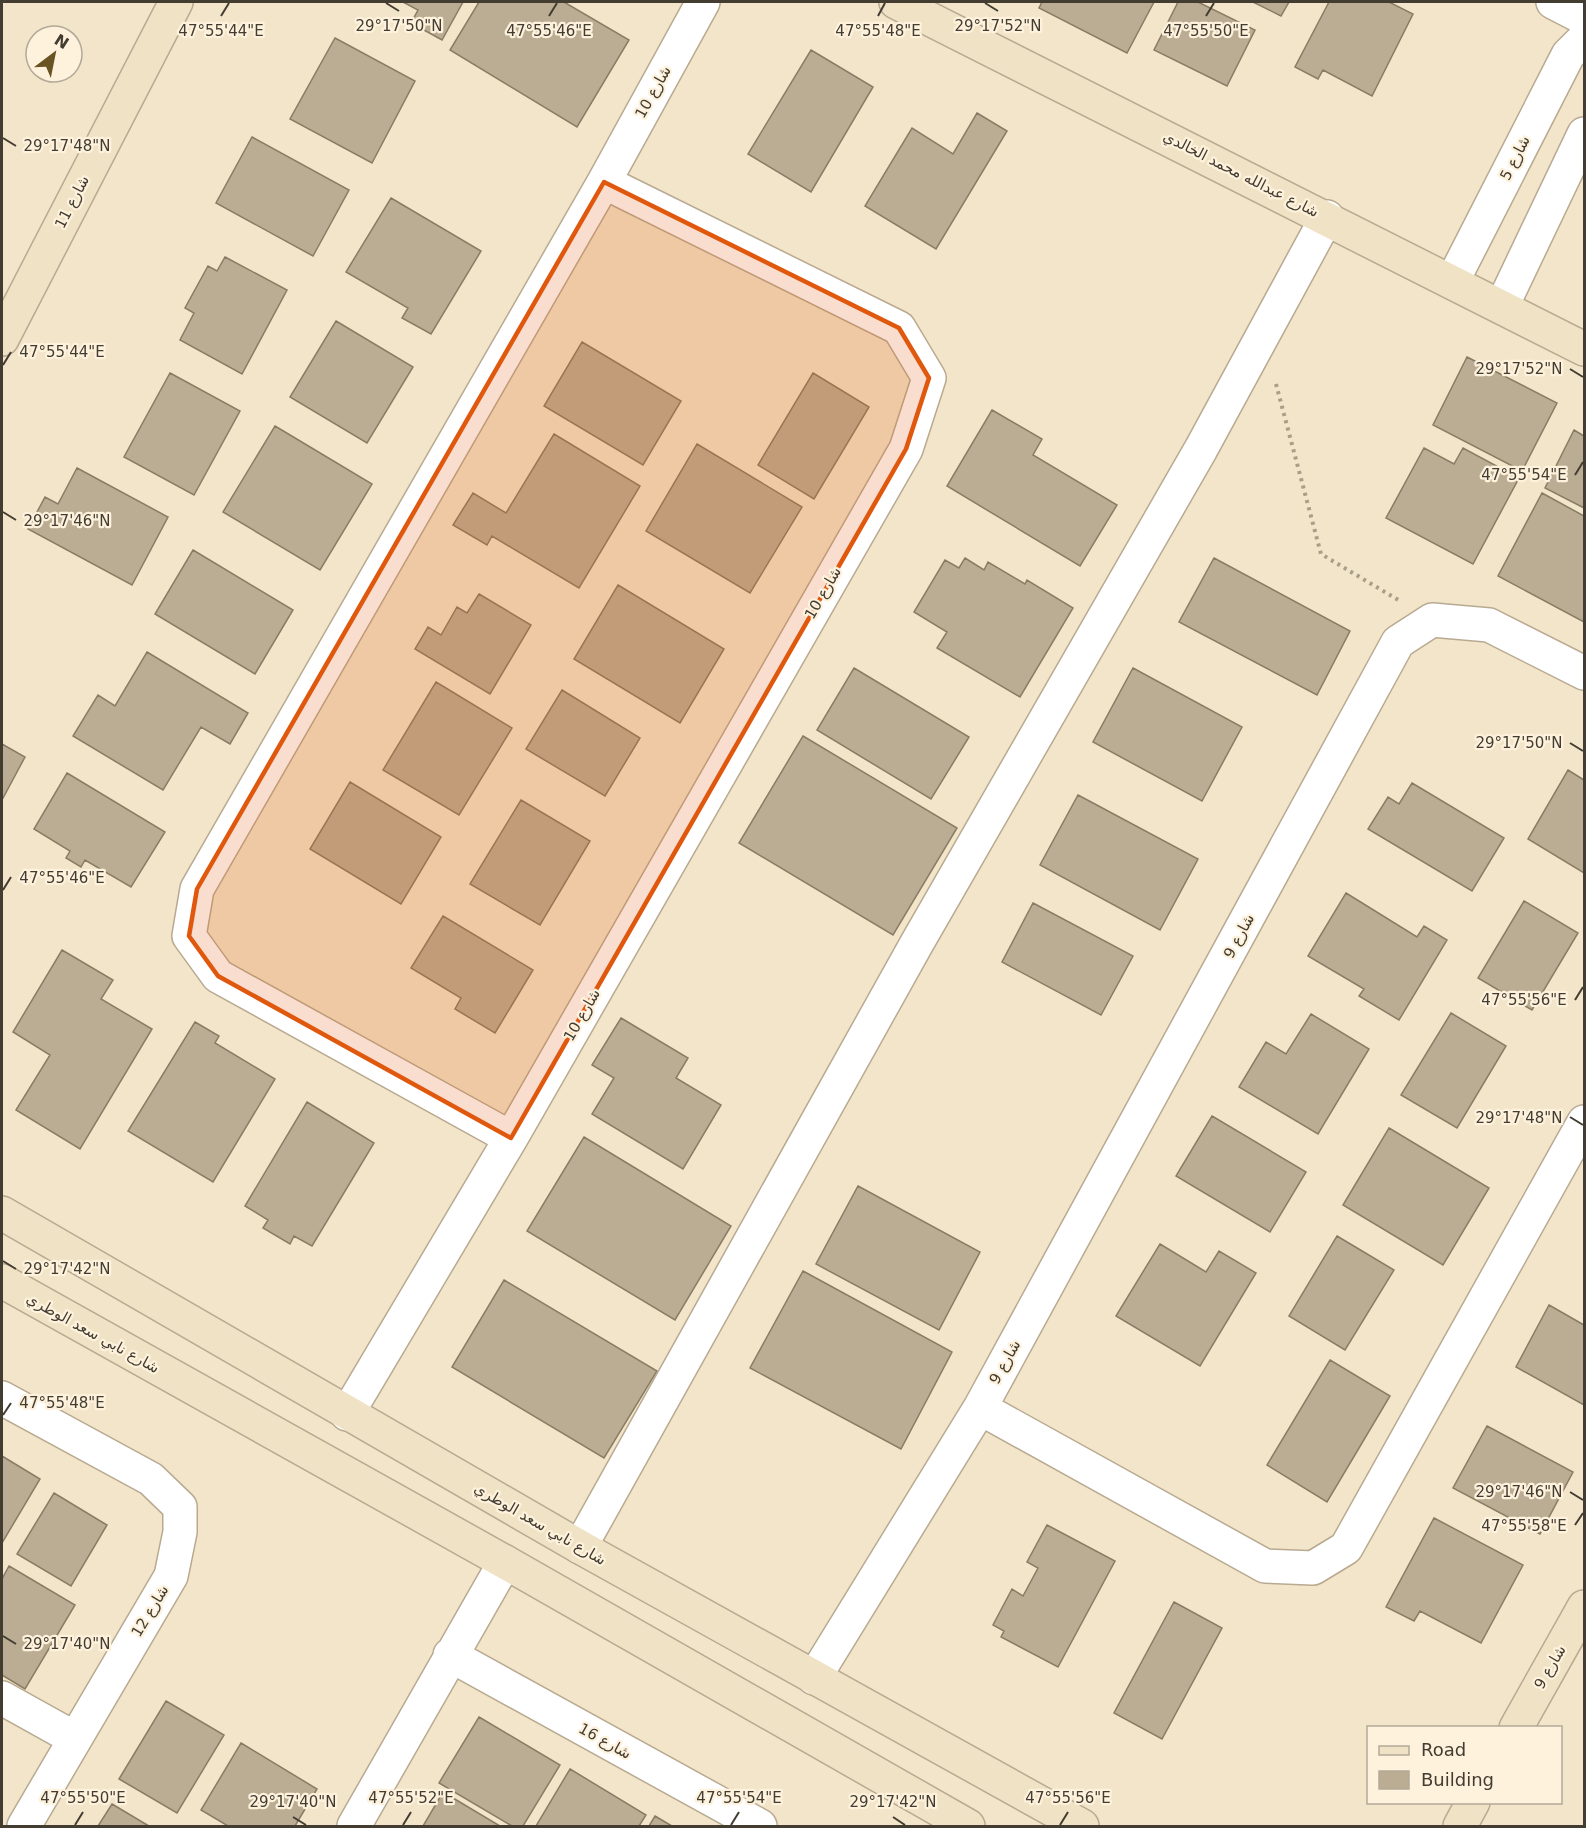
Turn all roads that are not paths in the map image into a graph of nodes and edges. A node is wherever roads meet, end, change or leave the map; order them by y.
1 (176, 2) edge
2 (703, 2) edge
3 (896, 2) edge
4 (1553, 2) edge
5 (1584, 18) edge
6 (1584, 39) edge
7 (1584, 134) edge
8 (604, 182) junction
9 (1327, 217) junction
10 (1452, 282) junction
11 (1502, 306) junction
12 (2, 339) edge
13 (1584, 349) edge
14 (1584, 673) edge
15 (1584, 1122) edge
16 (511, 1138) junction
17 (2, 1213) edge
18 (2, 1281) edge
19 (2, 1398) edge
20 (980, 1408) junction
21 (347, 1414) junction
22 (580, 1547) junction
23 (505, 1562) junction
24 (1584, 1606) edge
25 (450, 1655) junction
26 (814, 1678) junction
27 (2, 1698) edge
28 (1517, 1726) edge
29 (74, 1738) junction
30 (1472, 1804) edge
31 (24, 1827) edge
32 (354, 1827) edge
33 (760, 1827) edge
34 (968, 1827) edge
35 (1082, 1827) edge
36 (1460, 1827) edge

1 - 12 street, شارع 11
2 - 8 street, شارع 10
3 - 9 street, شارع عبدالله محمد الخالدي
4 - 5 street
6 - 10 street, شارع 5
7 - 11 street
8 - 16 street, شارع 10
8 - 16 street, شارع 10
9 - 10 street, شارع عبدالله محمد الخالدي
9 - 22 street
10 - 11 street, شارع عبدالله محمد الخالدي
11 - 13 street, شارع عبدالله محمد الخالدي
14 - 20 street, شارع 9
15 - 20 street
16 - 21 street, شارع 10
17 - 21 street, شارع نابي سعد الوطري
18 - 23 street, شارع نابي سعد الوطري
19 - 29 street, شارع 12
20 - 26 street, شارع 9
21 - 22 street, شارع نابي سعد الوطري
22 - 26 street, شارع نابي سعد الوطري
23 - 25 street
23 - 34 street, شارع نابي سعد الوطري
24 - 28 street, شارع 9
25 - 32 street
25 - 33 street, شارع 16
26 - 35 street, شارع نابي سعد الوطري
27 - 29 street
29 - 31 street, شارع 12
30 - 36 street

